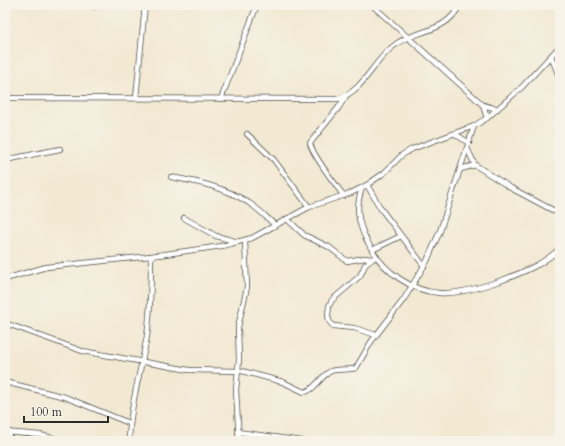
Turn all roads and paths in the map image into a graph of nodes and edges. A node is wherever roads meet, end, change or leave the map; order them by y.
1 (145, 5) edge
2 (257, 5) edge
3 (372, 5) edge
4 (460, 5) edge
5 (409, 38) junction
6 (560, 46) edge
7 (551, 56) junction
8 (560, 79) edge
9 (346, 96) junction
10 (5, 98) edge
11 (136, 98) junction
12 (221, 99) junction
13 (483, 105) junction
14 (497, 110) junction
15 (487, 118) junction
16 (474, 126) junction
17 (247, 134) dead end
18 (456, 134) junction
19 (468, 146) junction
20 (60, 149) dead end
21 (5, 160) edge
22 (475, 166) junction
23 (461, 169) junction
24 (171, 177) dead end
25 (367, 185) junction
26 (362, 188) junction
27 (351, 193) junction
28 (344, 196) junction
29 (358, 200) junction
30 (308, 208) junction
31 (560, 214) edge
32 (184, 218) dead end
33 (287, 219) junction
34 (275, 225) junction
35 (401, 236) junction
36 (245, 240) junction
37 (240, 243) junction
38 (560, 249) edge
39 (372, 250) junction
40 (151, 256) junction
41 (375, 258) junction
42 (424, 266) junction
43 (5, 279) edge
44 (412, 287) junction
45 (5, 323) edge
46 (368, 334) junction
47 (376, 335) junction
48 (371, 342) junction
49 (142, 362) junction
50 (237, 371) junction
51 (5, 382) edge
52 (130, 423) junction
53 (7, 432) edge
54 (238, 432) junction
55 (8, 441) edge
56 (64, 441) edge
57 (128, 441) edge
58 (239, 441) edge
59 (302, 441) edge

1 - 11 street
2 - 12 street
3 - 5 street
4 - 5 street
5 - 9 street
5 - 13 street
6 - 7 street
7 - 8 street
7 - 14 street
9 - 12 street
9 - 28 street
10 - 11 street
11 - 12 street
13 - 14 street
13 - 15 street
14 - 15 street
15 - 16 street
16 - 18 street
16 - 19 street
17 - 30 street
18 - 19 street
18 - 25 street
19 - 22 street
19 - 23 street
20 - 21 street
22 - 23 street
22 - 31 street
23 - 42 street
24 - 34 street
25 - 26 street
25 - 35 street
26 - 27 street
26 - 29 street
27 - 28 street
27 - 29 street
28 - 30 street
29 - 39 street
30 - 33 street
32 - 37 street
33 - 34 street
33 - 41 street
34 - 36 street
35 - 39 street
35 - 42 street
36 - 37 street
36 - 50 street
37 - 40 street
38 - 44 street
39 - 41 street
40 - 43 street
40 - 49 street
41 - 44 street
41 - 46 street
42 - 44 street
44 - 47 street
45 - 49 street
46 - 47 street
46 - 48 street
47 - 48 street
48 - 50 street
49 - 50 street
49 - 52 street
50 - 54 street
51 - 52 street
52 - 57 street
53 - 55 street
53 - 56 street
54 - 58 street
54 - 59 street

